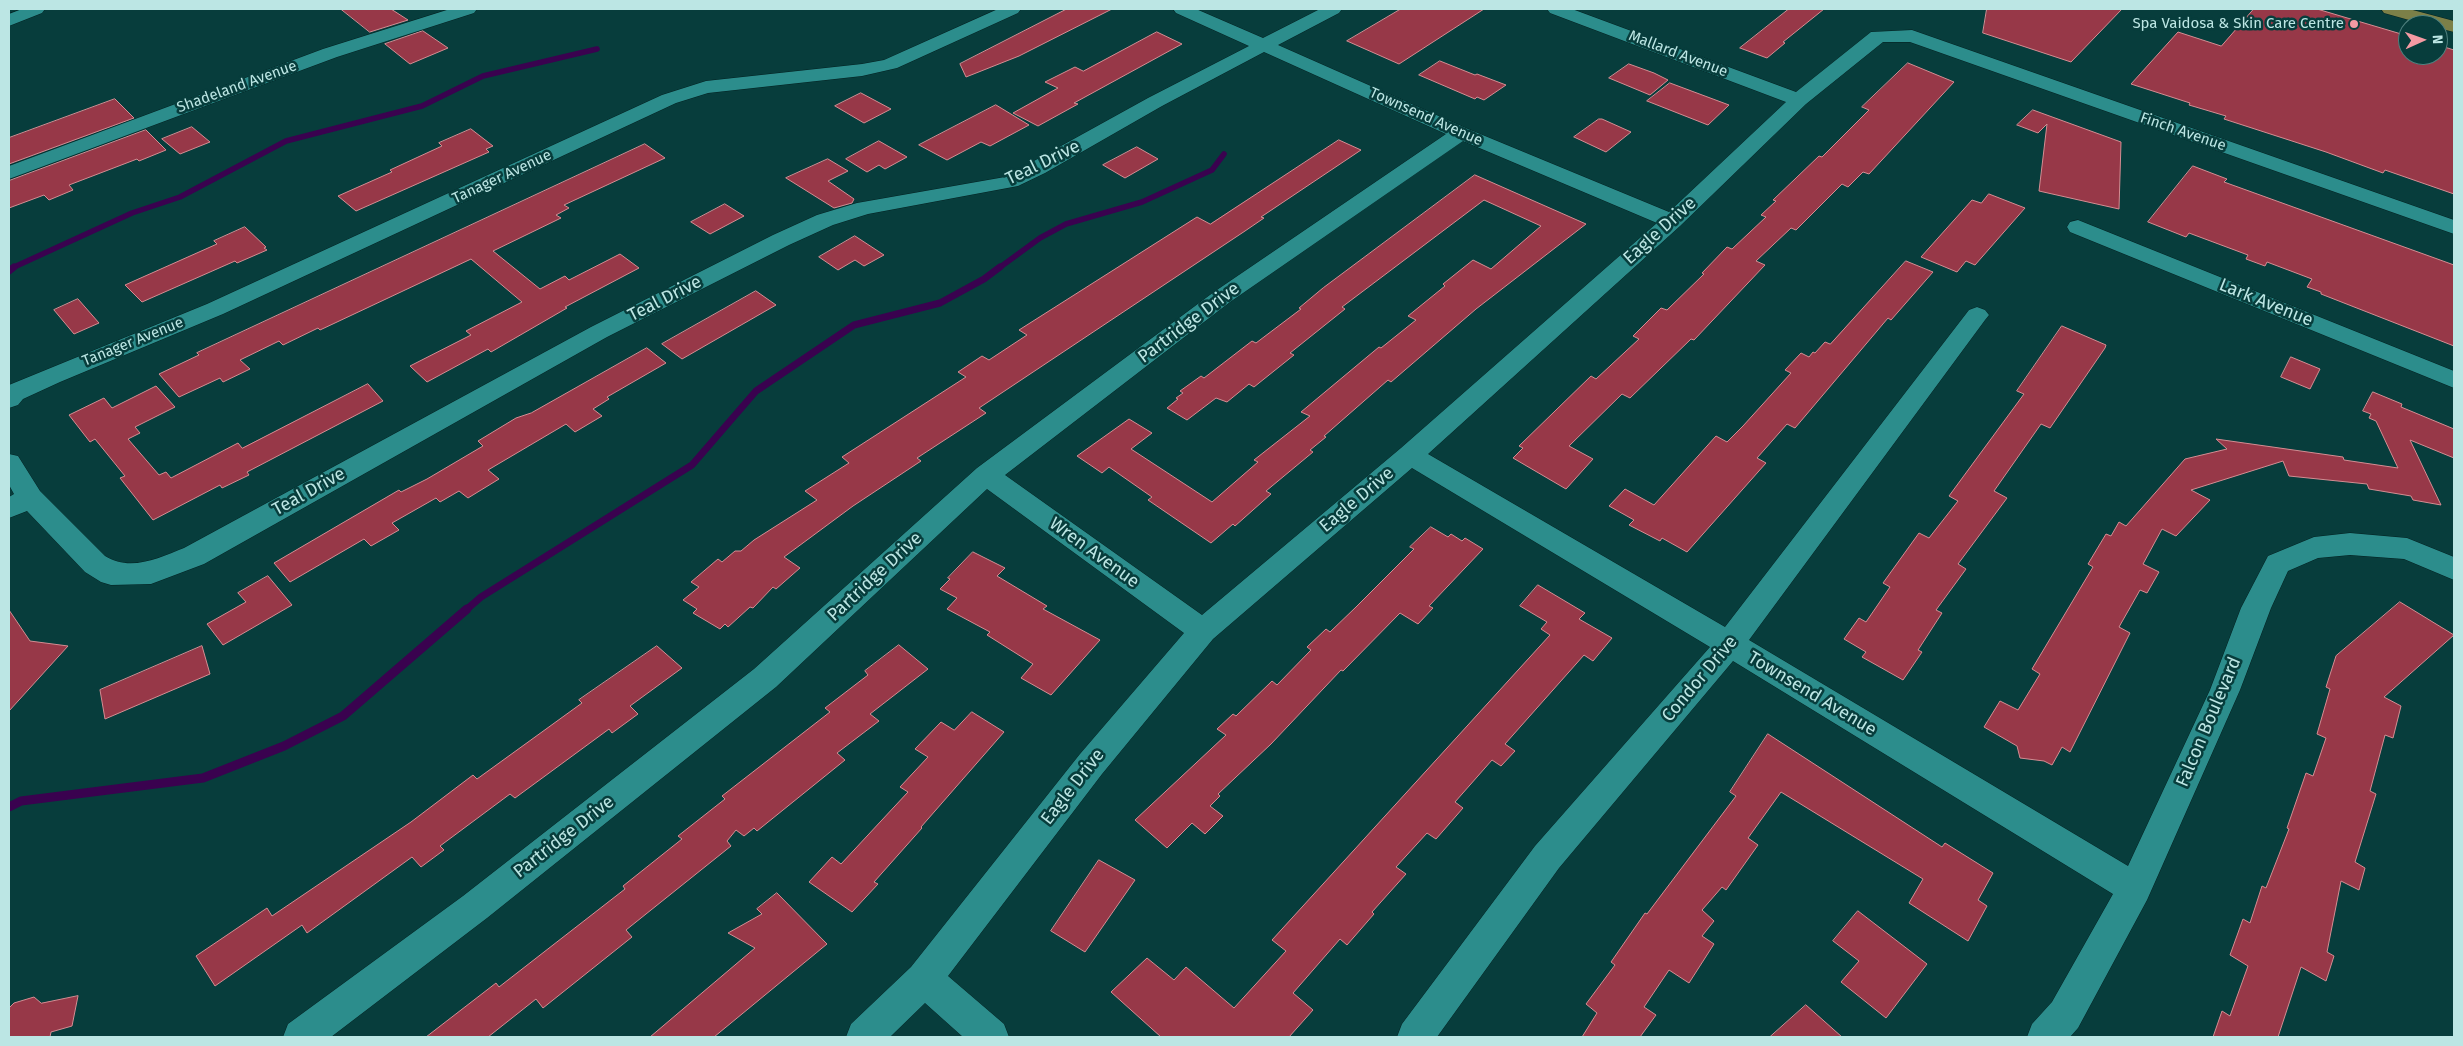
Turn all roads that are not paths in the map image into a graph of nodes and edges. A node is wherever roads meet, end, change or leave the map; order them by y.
1 (36, 9) edge
2 (468, 9) edge
3 (1012, 9) edge
4 (1182, 9) edge
5 (1333, 9) edge
6 (2390, 9) edge
7 (1567, 10) edge
8 (9, 21) edge
9 (2454, 27) edge
10 (1912, 36) joint
11 (1263, 44) junction
12 (1799, 100) junction
13 (1461, 133) junction
14 (9, 174) edge
15 (1672, 221) junction
16 (2078, 227) dead end
17 (2454, 228) edge
18 (1977, 315) dead end
19 (2454, 380) edge
20 (9, 399) edge
21 (1410, 455) junction
22 (9, 463) edge
23 (986, 475) junction
24 (20, 503) edge
25 (2454, 569) edge
26 (1202, 631) junction
27 (1730, 644) junction
28 (2135, 889) junction
29 (924, 979) junction
30 (301, 1037) edge
31 (864, 1037) edge
32 (991, 1037) edge
33 (1415, 1037) edge
34 (2044, 1037) edge

1 - 8 street
2 - 14 street, Shadeland Avenue
3 - 20 street, Tanager Avenue
4 - 11 street, Townsend Avenue
5 - 11 street, Teal Drive
6 - 9 main road
7 - 12 street, Mallard Avenue
10 - 12 street, Eagle Drive
10 - 17 street, Finch Avenue
11 - 13 street, Townsend Avenue
11 - 24 street, Teal Drive
12 - 15 street, Eagle Drive
13 - 15 street, Townsend Avenue
13 - 23 street, Partridge Drive
15 - 21 street, Eagle Drive
16 - 19 street, Lark Avenue
18 - 27 street, Condor Drive
21 - 26 street, Eagle Drive
21 - 27 street, Townsend Avenue
22 - 24 street
23 - 26 street, Wren Avenue
23 - 30 street, Partridge Drive
25 - 28 street, Falcon Boulevard
26 - 29 street, Eagle Drive
27 - 28 street, Townsend Avenue
27 - 33 street, Condor Drive
28 - 34 street, Falcon Boulevard
29 - 31 street, Eagle Drive
29 - 32 street

